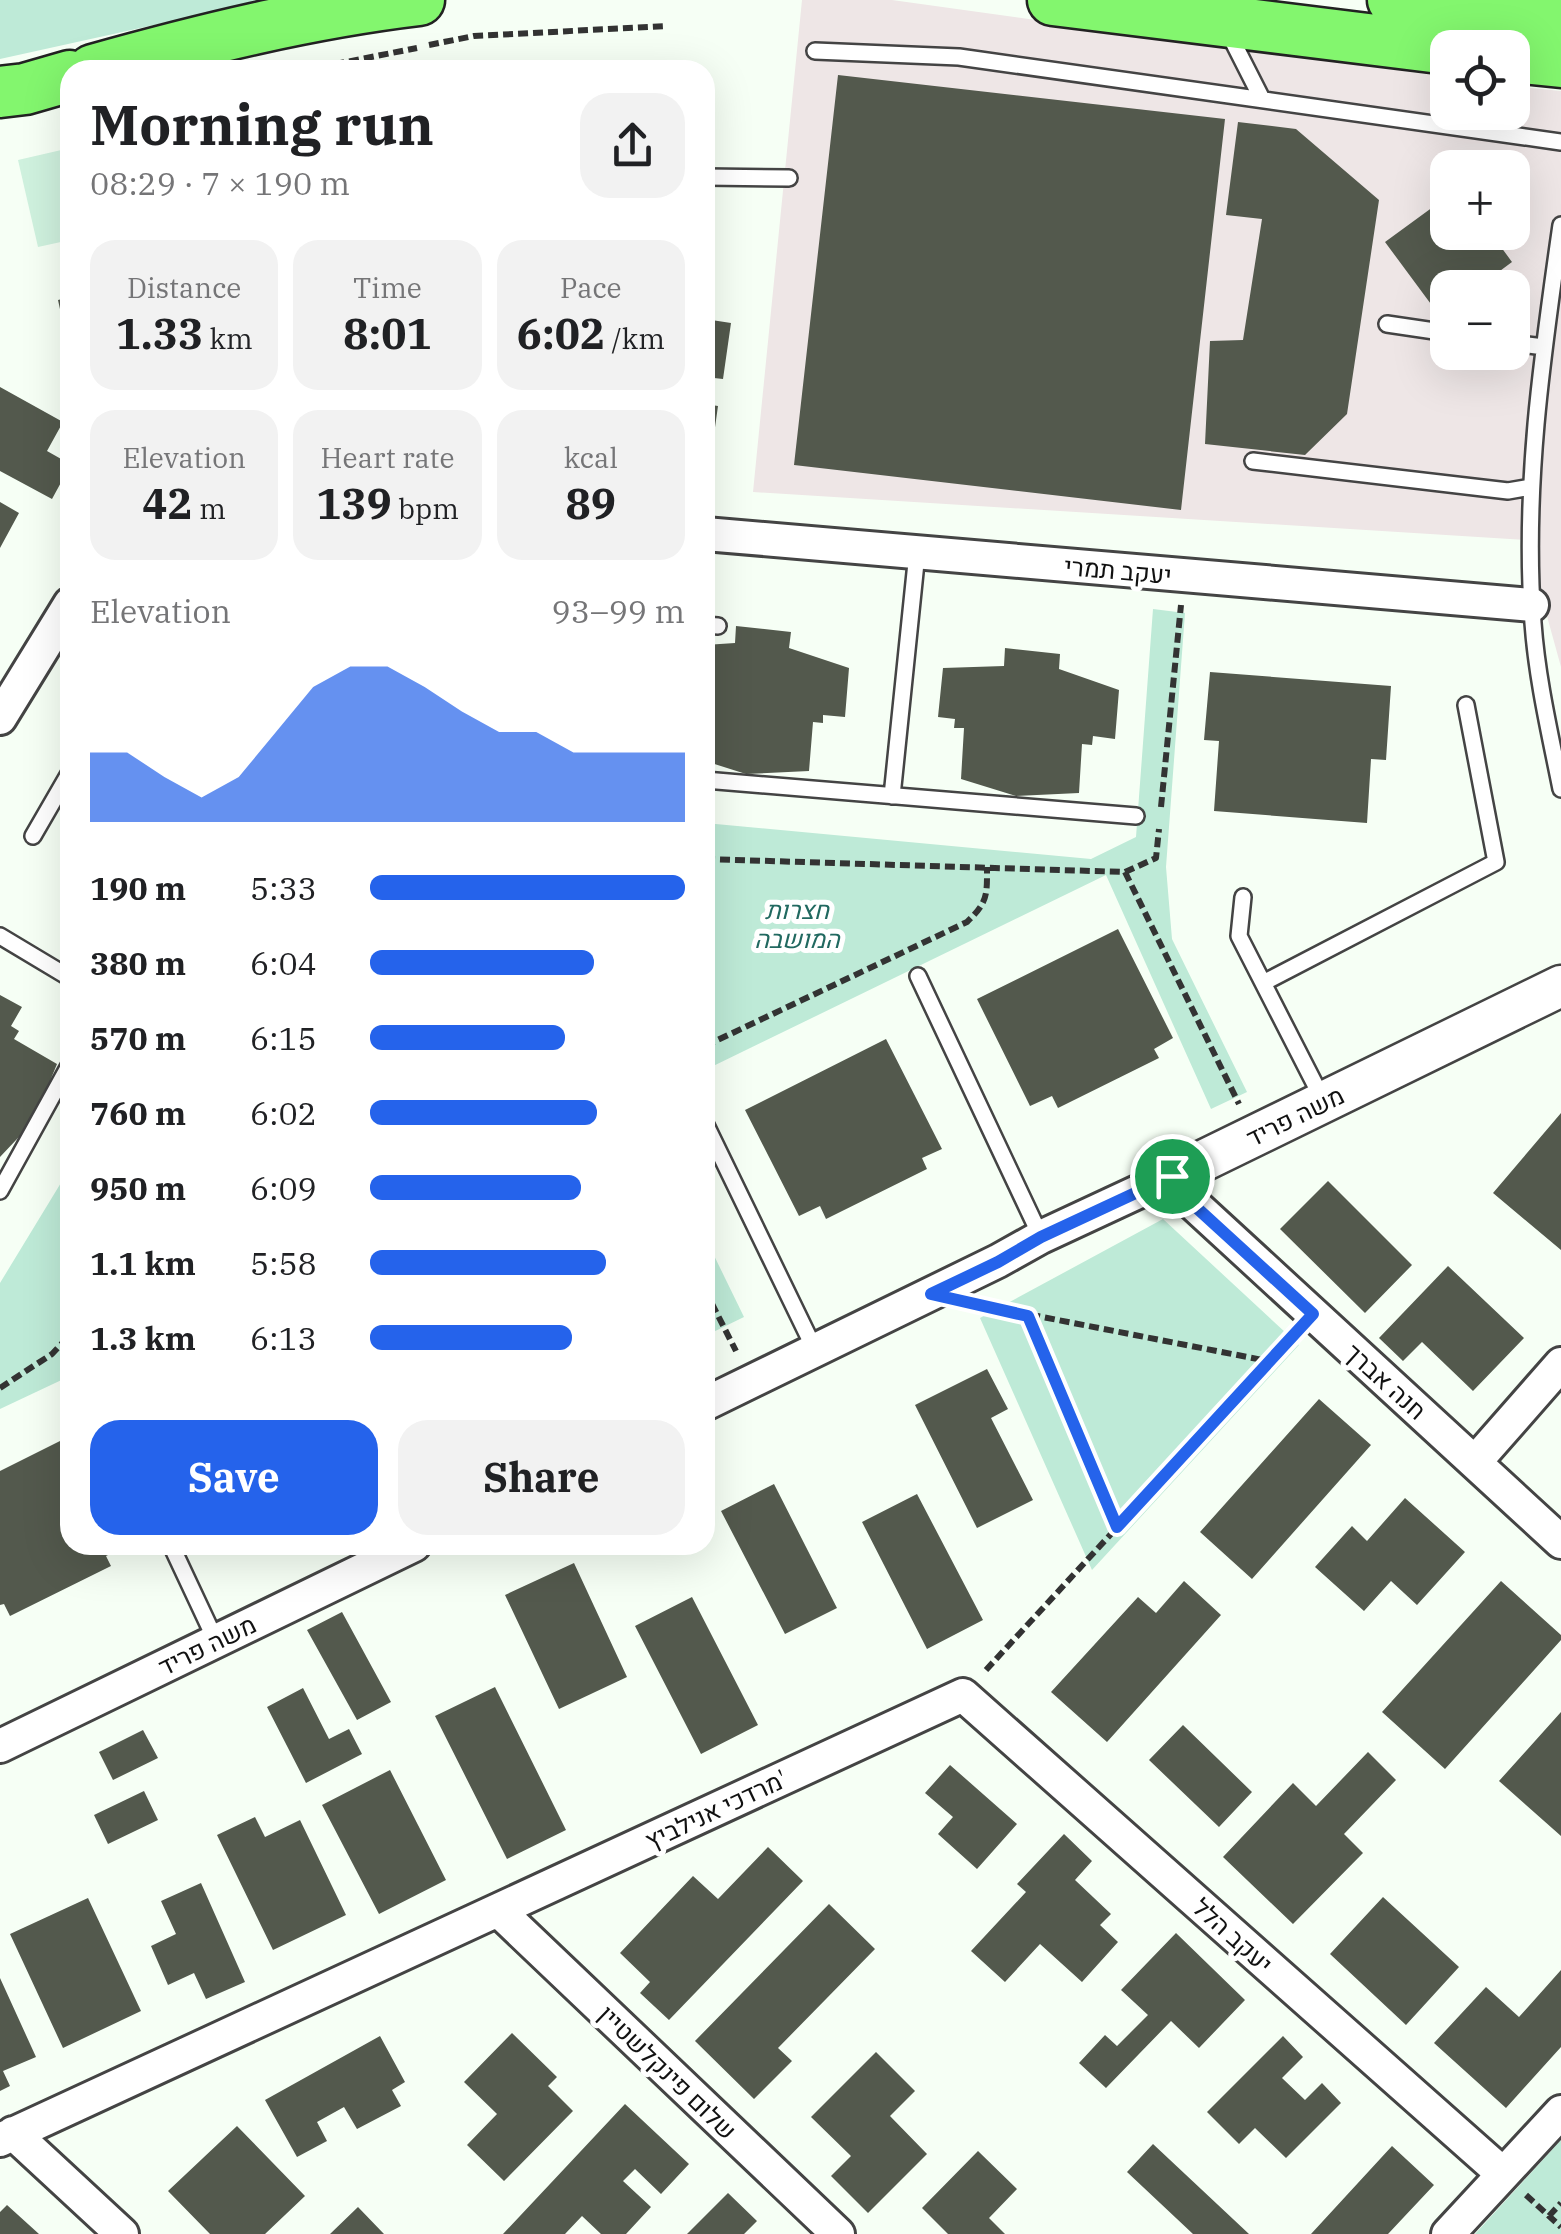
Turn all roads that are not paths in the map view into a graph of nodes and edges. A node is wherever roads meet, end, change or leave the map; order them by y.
1 (419, 0) edge
2 (1053, 0) edge
3 (1392, 0) edge
4 (1223, 22) junction
5 (1430, 47) edge
6 (814, 51) dead end
7 (1535, 54) edge
8 (130, 60) edge
9 (1262, 99) junction
10 (1428, 123) joint
11 (1561, 142) edge
12 (715, 177) edge
13 (789, 178) dead end
14 (1561, 225) edge
15 (1388, 324) dead end
16 (1430, 330) edge
17 (1530, 345) edge
18 (1544, 347) junction
19 (1253, 461) dead end
20 (1531, 487) junction
21 (715, 535) edge
22 (917, 552) junction
23 (1532, 605) junction
24 (60, 625) edge
25 (1466, 705) dead end
26 (0, 718) edge
27 (715, 781) edge
28 (60, 789) edge
29 (1561, 789) edge
30 (892, 796) junction
31 (1136, 816) dead end
32 (33, 836) dead end
33 (1244, 896) dead end
34 (0, 936) edge
35 (60, 972) edge
36 (918, 976) dead end
37 (1262, 982) junction
38 (1561, 986) edge
39 (60, 1082) edge
40 (1324, 1102) junction
41 (715, 1144) edge
42 (1172, 1176) junction
43 (0, 1191) edge
44 (1041, 1237) junction
45 (815, 1350) junction
46 (1561, 1364) edge
47 (715, 1399) edge
48 (1475, 1462) junction
49 (1561, 1542) edge
50 (176, 1555) edge
51 (393, 1555) edge
52 (216, 1641) junction
53 (964, 1695) joint
54 (0, 1746) edge
55 (498, 1910) junction
56 (1561, 2112) edge
57 (7, 2137) edge
58 (1503, 2174) junction
59 (122, 2234) edge
60 (838, 2234) edge
61 (1448, 2234) edge

1 - 8 main road
2 - 4 main road
3 - 7 main road
4 - 5 main road
4 - 9 lane
6 - 9 lane
9 - 10 lane
10 - 11 lane
12 - 13 lane
14 - 18 lane
15 - 16 lane
17 - 18 lane
18 - 20 lane
19 - 20 lane
20 - 23 lane
21 - 22 street, יעקב תמרי
22 - 23 street, יעקב תמרי
22 - 30 lane
23 - 29 lane
24 - 26 street
25 - 37 lane
27 - 30 lane
28 - 32 lane
30 - 31 lane
33 - 37 lane
34 - 35 lane
36 - 44 lane
37 - 40 lane
38 - 40 street, משה פריד
39 - 43 lane
40 - 42 street, משה פריד
41 - 45 lane
42 - 44 street, משה פריד
42 - 48 street, חנה אברך
44 - 45 street, משה פריד
45 - 47 street, משה פריד
46 - 48 street
48 - 49 street, חנה אברך
50 - 52 lane
51 - 52 street, משה פריד
52 - 54 street, משה פריד
53 - 55 street, מרדכי אנילביץ'
53 - 58 street, יעקב הלל
55 - 57 street, מרדכי אנילביץ'
55 - 60 street, שלום פינקלשטיין
56 - 58 street
57 - 59 street
58 - 61 street

